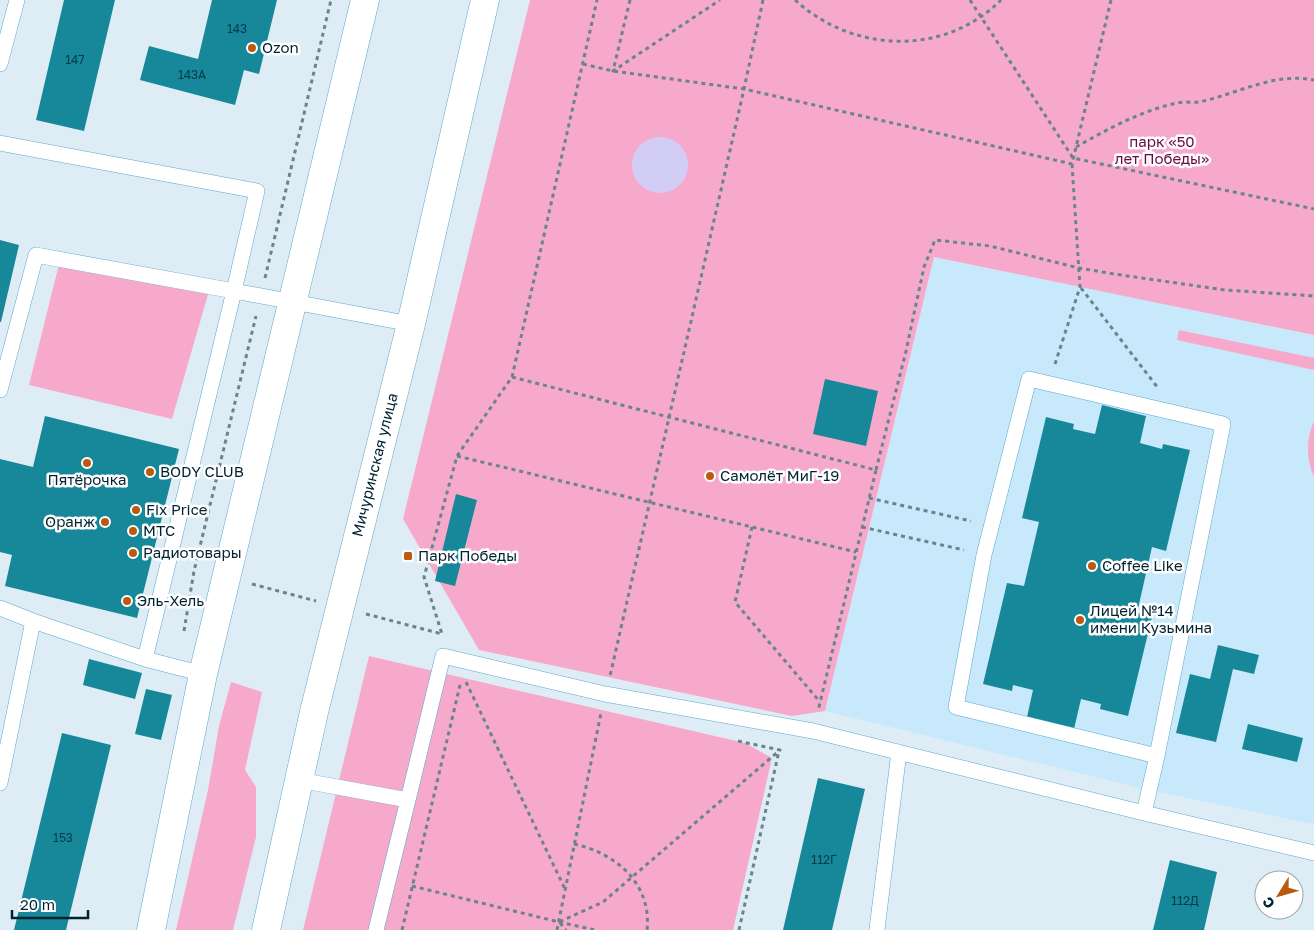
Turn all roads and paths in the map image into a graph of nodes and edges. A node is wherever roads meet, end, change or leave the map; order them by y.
1 (17, 0) edge
2 (366, 0) edge
3 (485, 0) edge
4 (597, 0) edge
5 (630, 0) edge
6 (720, 0) edge
7 (763, 0) edge
8 (795, 0) edge
9 (970, 0) edge
10 (1001, 0) edge
11 (1111, 0) edge
12 (981, 17) junction
13 (0, 64) edge
14 (583, 64) junction
15 (613, 71) junction
16 (1314, 80) edge
17 (744, 89) junction
18 (0, 143) edge
19 (1075, 147) junction
20 (1073, 158) junction
21 (1072, 164) junction
22 (1314, 209) edge
23 (1079, 268) junction
24 (1080, 287) junction
25 (234, 291) junction
26 (1314, 296) edge
27 (294, 301) junction
28 (411, 324) junction
29 (512, 377) junction
30 (1049, 384) junction
31 (0, 390) edge
32 (1177, 414) junction
33 (669, 416) junction
34 (457, 456) junction
35 (876, 470) junction
36 (870, 498) junction
37 (649, 501) junction
38 (991, 526) junction
39 (752, 527) junction
40 (862, 527) junction
41 (856, 552) junction
42 (984, 555) junction
43 (194, 571) dead end
44 (227, 578) junction
45 (339, 607) junction
46 (0, 608) edge
47 (34, 621) junction
48 (145, 659) junction
49 (203, 674) junction
50 (463, 675) dead end
51 (606, 694) junction
52 (820, 702) junction
53 (813, 731) junction
54 (733, 739) dead end
55 (780, 750) junction
56 (899, 752) junction
57 (1157, 756) junction
58 (299, 780) junction
59 (0, 782) edge
60 (408, 800) junction
61 (1144, 813) junction
62 (574, 844) junction
63 (1314, 853) edge
64 (632, 877) junction
65 (412, 886) dead end
66 (565, 889) junction
67 (559, 922) junction
68 (877, 929) dead end
69 (151, 930) edge
70 (266, 930) edge
71 (376, 930) edge
72 (557, 930) edge
73 (566, 930) edge
74 (595, 930) edge
75 (647, 930) edge
76 (739, 930) edge

1 - 13 lane
2 - 27 street
3 - 28 street, Мичуринская улица
4 - 14 path
5 - 15 path
6 - 15 path
7 - 17 path
8 - 12 path
9 - 12 path
10 - 12 path
11 - 19 path
12 - 20 path
14 - 15 path
14 - 29 path
15 - 17 path
16 - 19 path
17 - 21 path
17 - 33 path
18 - 25 lane
19 - 20 path
20 - 21 path
20 - 22 path
21 - 23 path
23 - 24 path
23 - 26 path
23 - 35 path
24 - 30 path
24 - 32 path
25 - 27 lane
25 - 31 lane
25 - 48 lane
27 - 28 lane
27 - 44 street
28 - 45 street, Мичуринская улица
29 - 33 path
29 - 34 path
30 - 32 lane
30 - 38 lane
32 - 57 lane
33 - 35 path
33 - 37 path
34 - 37 path
34 - 45 path
35 - 36 path
36 - 38 path
36 - 40 path
37 - 39 path
37 - 51 path
38 - 42 lane
39 - 41 path
39 - 52 path
40 - 41 path
40 - 42 path
41 - 52 path
42 - 57 lane
43 - 44 path
44 - 45 path
44 - 49 street
45 - 58 street, Мичуринская улица
46 - 47 lane
47 - 48 lane
47 - 59 lane
48 - 49 lane
49 - 69 street
50 - 66 path
51 - 53 lane
51 - 60 lane
51 - 62 path
52 - 53 path
53 - 56 lane
54 - 55 path
55 - 64 path
55 - 76 path
56 - 61 lane
56 - 68 lane
57 - 61 lane
58 - 60 lane
58 - 70 street, Мичуринская улица
60 - 71 lane
61 - 63 lane
62 - 64 path
62 - 66 path
64 - 67 path
64 - 75 path
65 - 67 path
66 - 67 path
67 - 72 path
67 - 73 path
67 - 74 path

